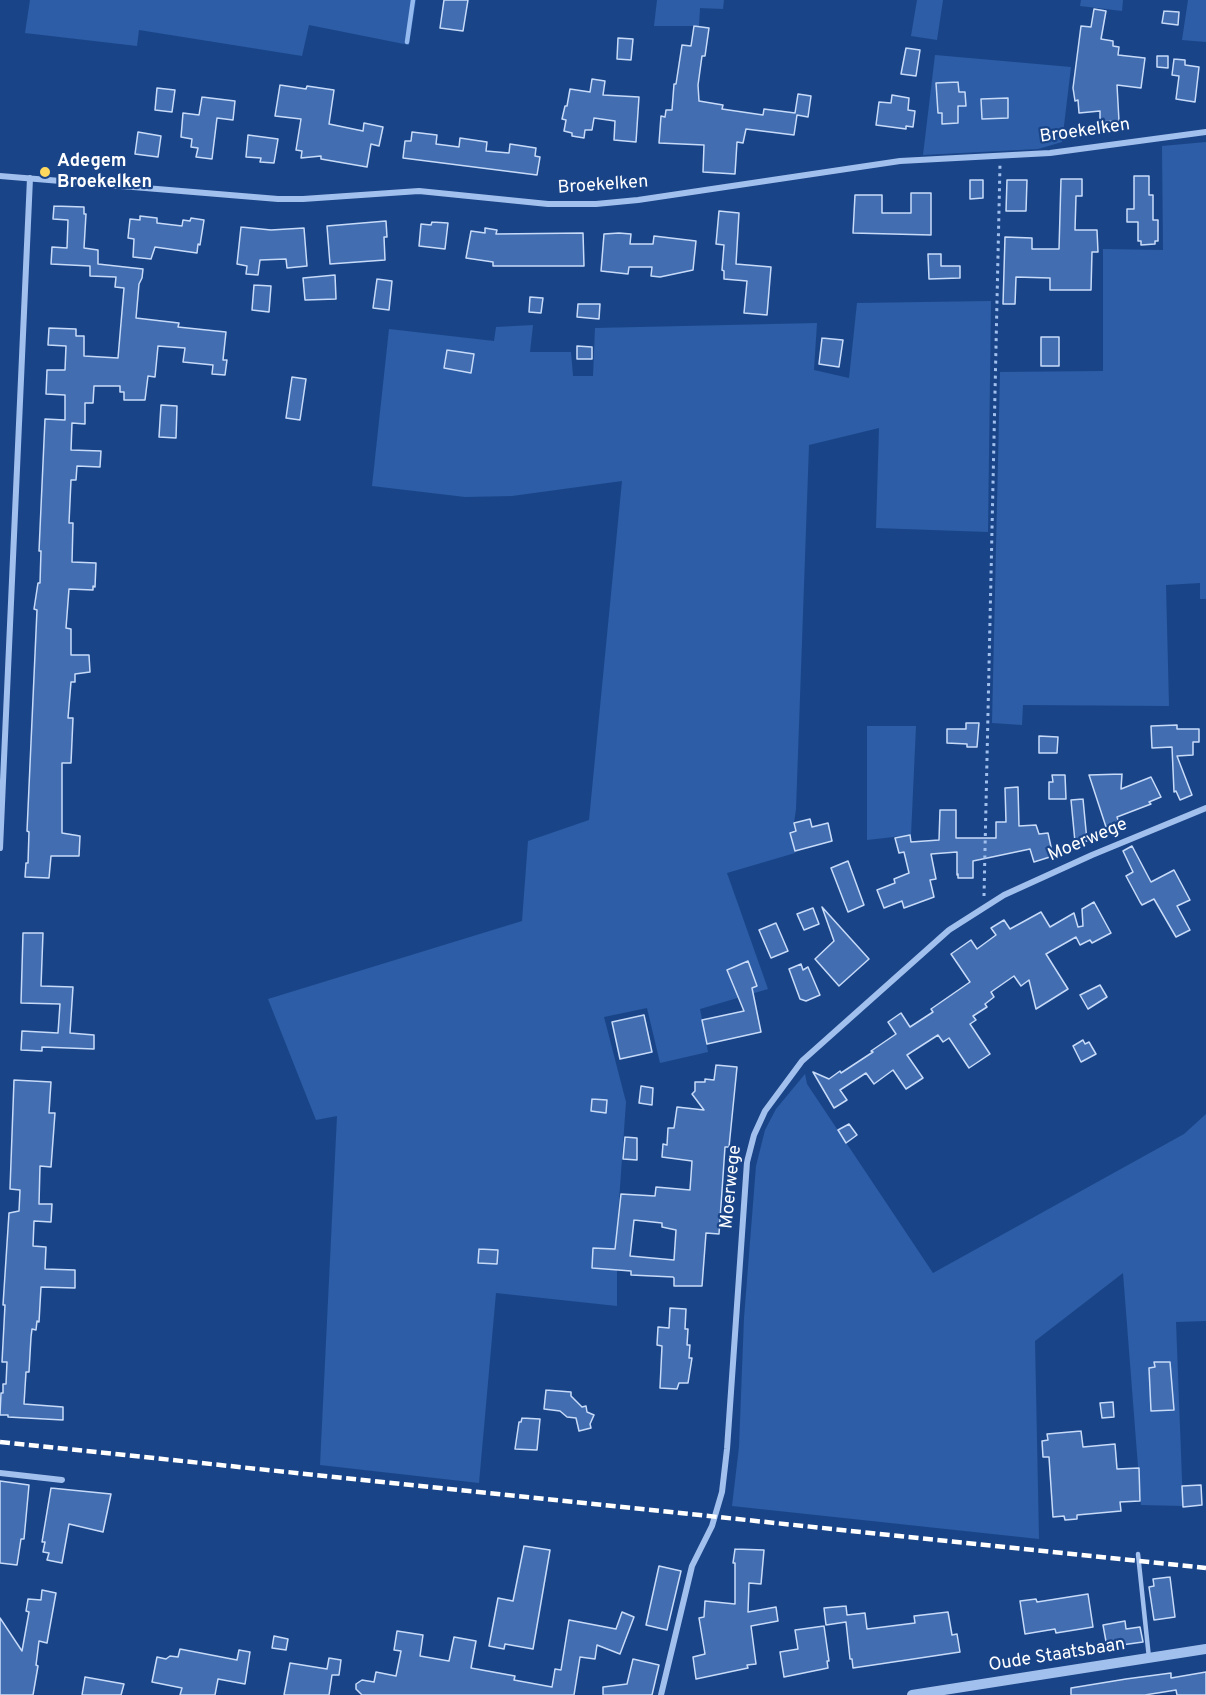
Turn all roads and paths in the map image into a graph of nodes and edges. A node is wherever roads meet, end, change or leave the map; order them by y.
1 (1206, 132) edge
2 (1001, 157) junction
3 (0, 176) edge
4 (30, 178) junction
5 (3, 693) edge
6 (1206, 808) edge
7 (0, 848) edge
8 (984, 907) junction
9 (0, 1473) edge
10 (62, 1480) dead end
11 (1138, 1554) dead end
12 (1206, 1649) edge
13 (1149, 1658) junction
14 (660, 1695) edge
15 (912, 1695) edge

1 - 2 street, Broekelken
2 - 4 street, Broekelken
2 - 8 path
3 - 4 street, Broekelken
4 - 5 street
5 - 7 street
6 - 8 street, Moerwege
8 - 14 street, Moerwege
9 - 10 street
11 - 13 lane
12 - 13 street, Oude Staatsbaan
13 - 15 street, Oude Staatsbaan

